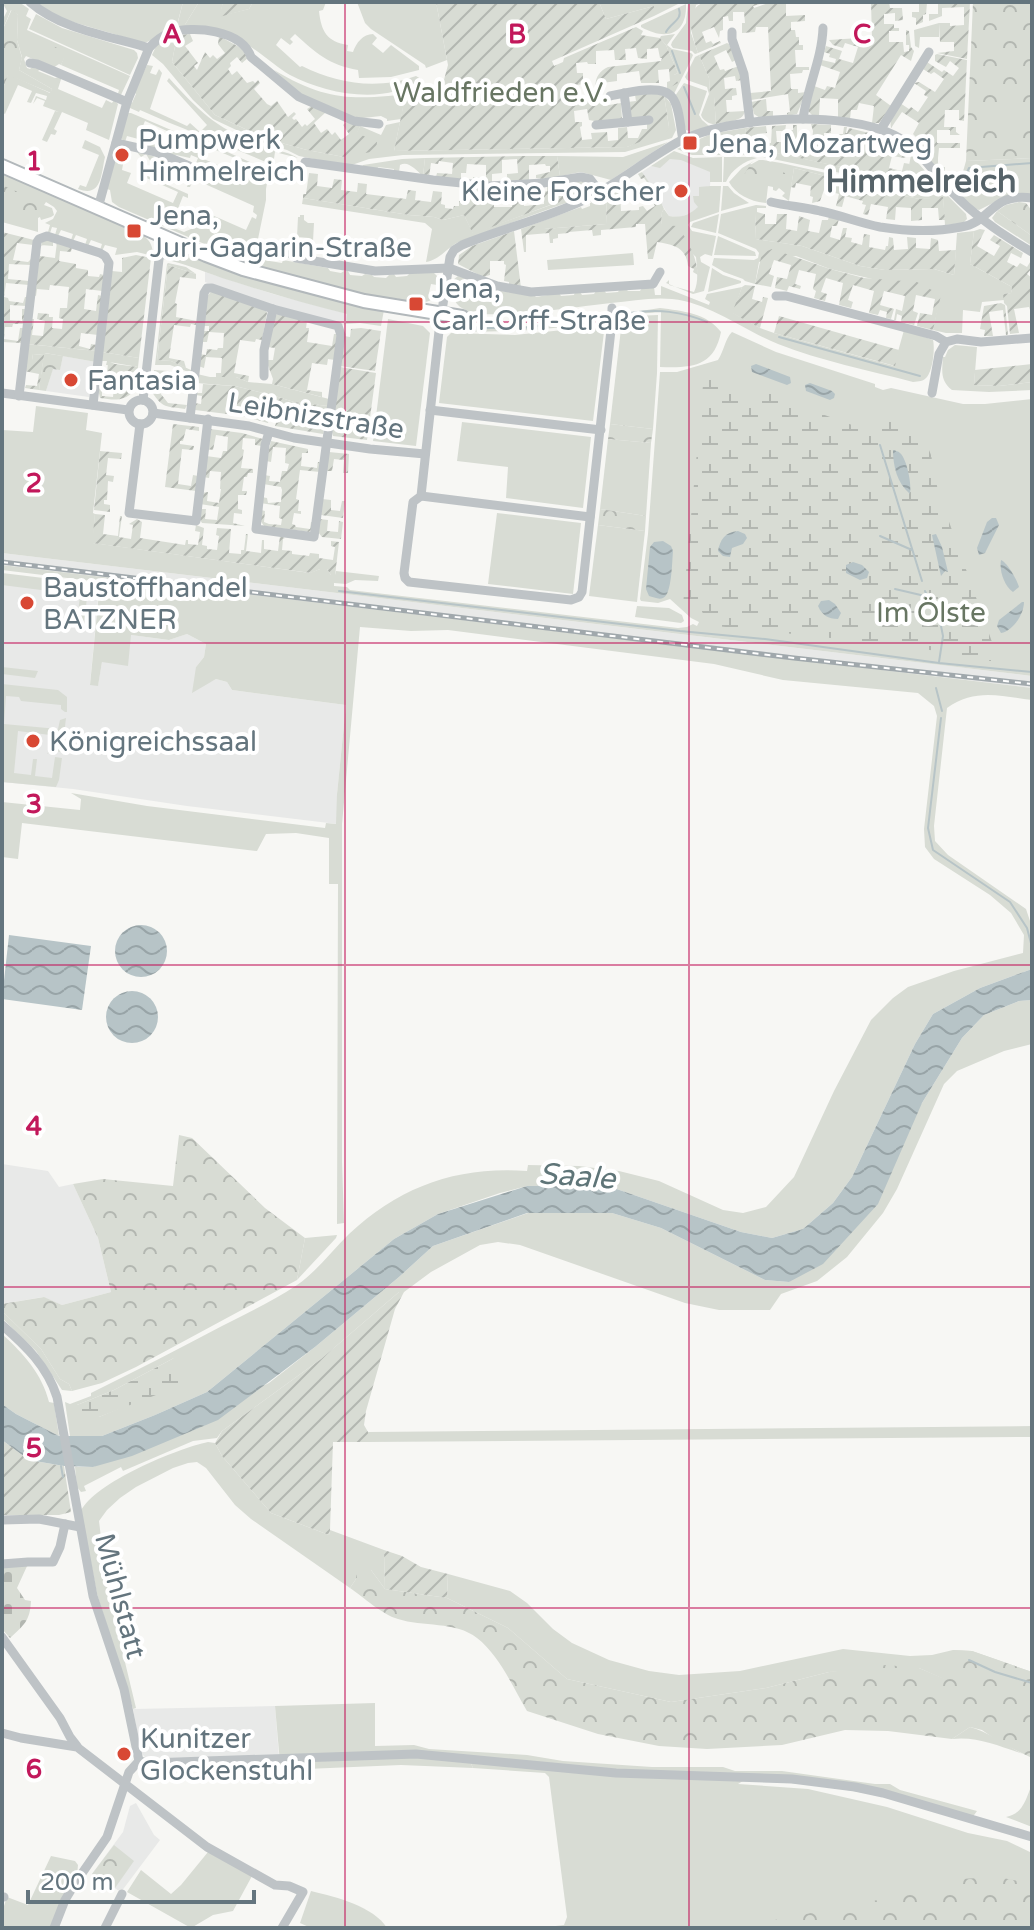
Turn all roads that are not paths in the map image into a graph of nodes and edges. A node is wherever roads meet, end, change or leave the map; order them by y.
1 (30, 2) edge
2 (823, 28) dead end
3 (732, 32) dead end
4 (149, 48) junction
5 (929, 52) dead end
6 (30, 63) dead end
7 (624, 93) junction
8 (610, 96) dead end
9 (127, 102) junction
10 (803, 119) junction
11 (649, 120) dead end
12 (628, 122) junction
13 (750, 123) junction
14 (379, 124) dead end
15 (596, 125) dead end
16 (881, 129) junction
17 (683, 140) junction
18 (116, 143) junction
19 (305, 162) dead end
20 (2, 166) edge
21 (189, 166) dead end
22 (600, 192) junction
23 (1032, 198) edge
24 (771, 202) dead end
25 (98, 208) junction
26 (981, 218) junction
27 (166, 237) junction
28 (1032, 252) edge
29 (291, 254) dead end
30 (449, 268) junction
31 (660, 272) dead end
32 (776, 296) dead end
33 (612, 308) dead end
34 (273, 309) junction
35 (441, 315) junction
36 (462, 317) dead end
37 (1032, 338) edge
38 (946, 342) junction
39 (264, 376) dead end
40 (2, 393) edge
41 (932, 393) dead end
42 (19, 396) junction
43 (143, 400) junction
44 (93, 405) junction
45 (128, 410) junction
46 (430, 410) junction
47 (153, 413) junction
48 (190, 418) junction
49 (208, 419) junction
50 (140, 424) junction
51 (601, 430) junction
52 (269, 432) junction
53 (327, 442) junction
54 (425, 454) junction
55 (421, 496) junction
56 (590, 517) junction
57 (2, 1325) edge
58 (2, 1520) edge
59 (65, 1524) junction
60 (80, 1527) junction
61 (2, 1564) edge
62 (3, 1641) edge
63 (2, 1733) edge
64 (77, 1747) junction
65 (139, 1761) junction
66 (125, 1783) junction
67 (1032, 1837) edge
68 (122, 1894) dead end
69 (54, 1928) edge
70 (105, 1928) edge
71 (282, 1928) edge

1 - 4 street
2 - 10 street
3 - 13 street
4 - 9 street
4 - 14 street
5 - 16 street
6 - 9 street
7 - 8 street
7 - 12 street
7 - 17 street
9 - 18 street
10 - 13 street
10 - 16 street
11 - 12 street
12 - 15 street
13 - 17 street
16 - 26 street
17 - 22 street
18 - 21 street
18 - 25 street
19 - 22 street
20 - 25 main road
22 - 30 street
23 - 26 street
24 - 26 street
25 - 27 main road
26 - 28 street
27 - 35 main road
27 - 43 street
29 - 30 street
30 - 31 street
30 - 35 street
32 - 38 street
33 - 51 street
34 - 39 street
34 - 48 street
34 - 53 street
35 - 36 main road
35 - 46 street
37 - 38 street
38 - 41 street
40 - 42 street
42 - 44 street
42 - 44 street
43 - 45 street
43 - 47 street
44 - 45 street
45 - 50 street
46 - 51 street
46 - 54 street
47 - 48 street, Leibnizstraße
47 - 50 street
48 - 49 street, Leibnizstraße
49 - 50 street
49 - 52 street, Leibnizstraße
51 - 56 street
52 - 53 street, Leibnizstraße
52 - 53 street
53 - 54 street, Leibnizstraße
54 - 55 street
55 - 56 street
55 - 56 street
57 - 60 street, Mühlstatt
58 - 59 street
59 - 60 street
59 - 61 street
60 - 65 street, Mühlstatt
62 - 64 street
63 - 64 street
64 - 66 street
65 - 66 street
65 - 67 street
66 - 69 street
66 - 71 street
68 - 70 street

